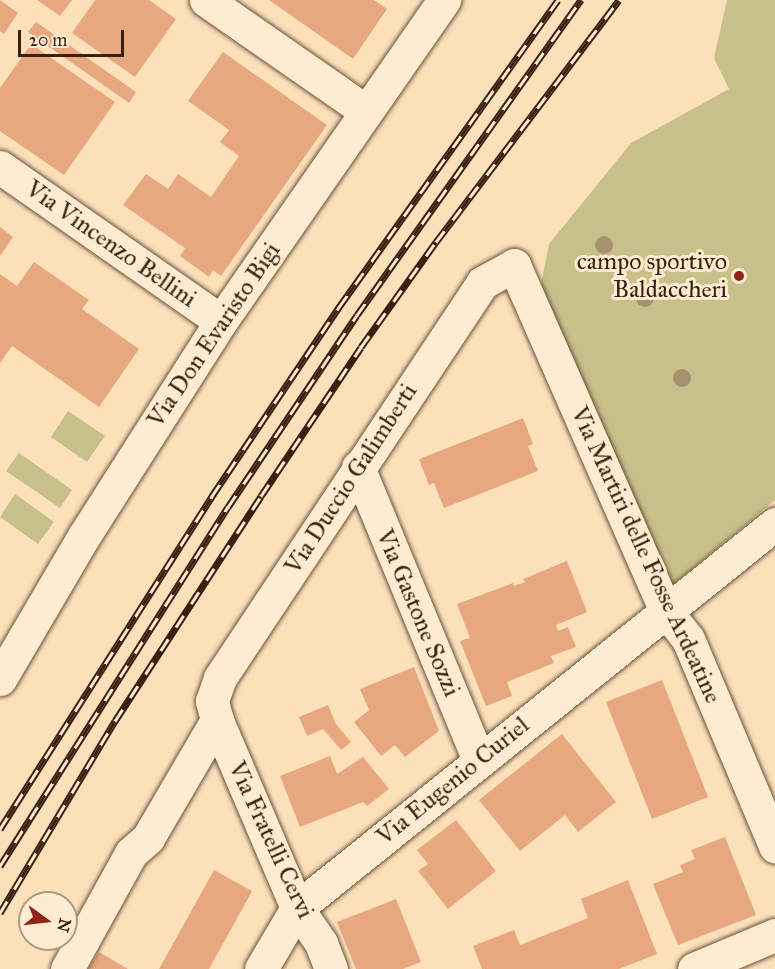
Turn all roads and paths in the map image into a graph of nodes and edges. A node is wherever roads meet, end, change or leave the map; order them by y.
1 (206, 0) edge
2 (444, 0) edge
3 (366, 111) junction
4 (0, 167) edge
5 (514, 265) joint
6 (221, 321) junction
7 (358, 467) junction
8 (775, 524) edge
9 (666, 611) junction
10 (0, 680) edge
11 (215, 715) junction
12 (479, 760) junction
13 (775, 846) edge
14 (297, 908) junction
15 (775, 935) edge
16 (67, 969) edge
17 (261, 969) edge
18 (331, 969) edge
19 (694, 969) edge

1 - 3 street
2 - 3 street, Via Don Evaristo Bigi
3 - 6 street, Via Don Evaristo Bigi
4 - 6 street, Via Vincenzo Bellini
5 - 7 street, Via Duccio Galimberti
5 - 9 street, Via Martiri delle Fosse Ardeatine
6 - 10 street, Via Don Evaristo Bigi
7 - 11 street, Via Duccio Galimberti
7 - 12 street, Via Gastone Sozzi
8 - 9 street, Via Eugenio Curiel
9 - 12 street, Via Eugenio Curiel
9 - 13 street, Via Martiri delle Fosse Ardeatine
11 - 14 street, Via Fratelli Cervi
11 - 16 street
12 - 14 street, Via Eugenio Curiel
14 - 17 street, Via Eugenio Curiel
14 - 18 street, Via Fratelli Cervi
15 - 19 street

